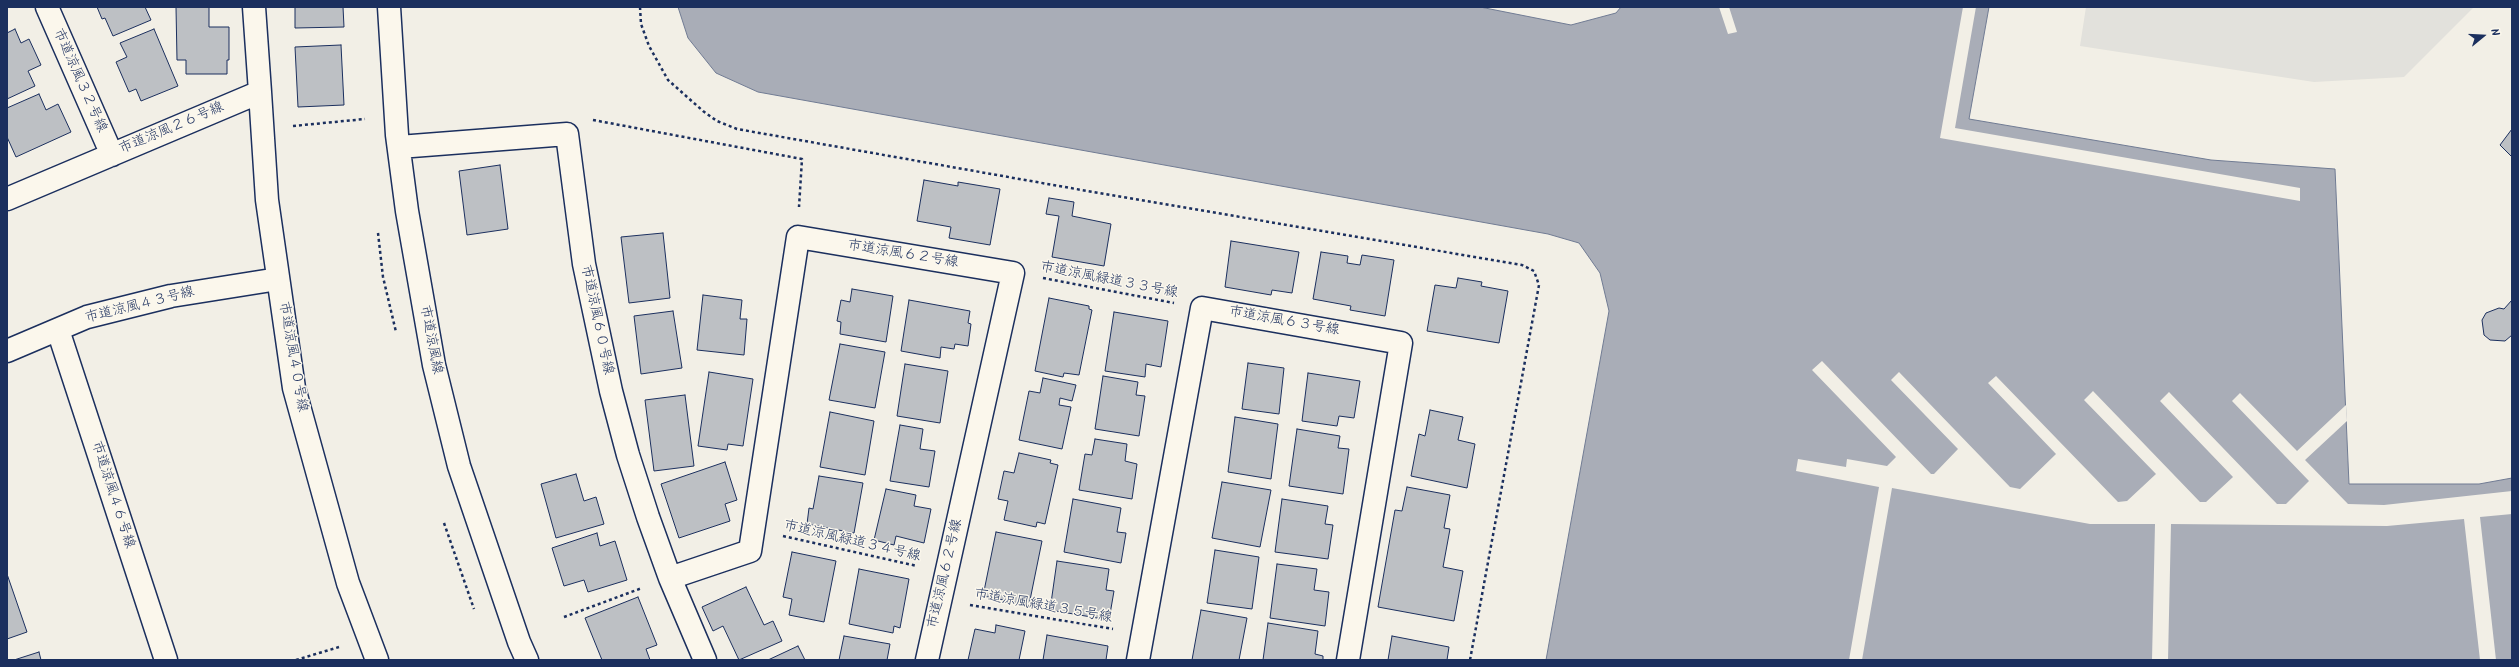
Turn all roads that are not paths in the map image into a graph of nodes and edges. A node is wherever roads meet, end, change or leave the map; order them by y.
1 (47, 7) edge
2 (254, 7) edge
3 (389, 7) edge
4 (260, 92) junction
5 (399, 147) junction
6 (112, 155) junction
7 (7, 199) edge
8 (278, 279) junction
9 (58, 330) junction
10 (7, 351) edge
11 (670, 578) junction
12 (523, 659) edge
13 (166, 660) edge
14 (377, 660) edge
15 (705, 660) edge
16 (927, 660) edge
17 (1138, 660) edge
18 (1348, 660) edge

1 - 6 street, 市道涼風３２号線
2 - 4 street
3 - 5 street, 市道涼風線
4 - 6 street, 市道涼風２６号線
4 - 8 street, 市道涼風４０号線
5 - 11 street, 市道涼風６０号線
5 - 12 street, 市道涼風線
6 - 7 street, 市道涼風２６号線
8 - 9 street, 市道涼風４３号線
8 - 14 street, 市道涼風４０号線
9 - 10 street, 市道涼風４３号線
9 - 13 street, 市道涼風４６号線
11 - 15 street, 市道涼風６０号線
11 - 16 street, 市道涼風６２号線
17 - 18 street, 市道涼風６３号線

